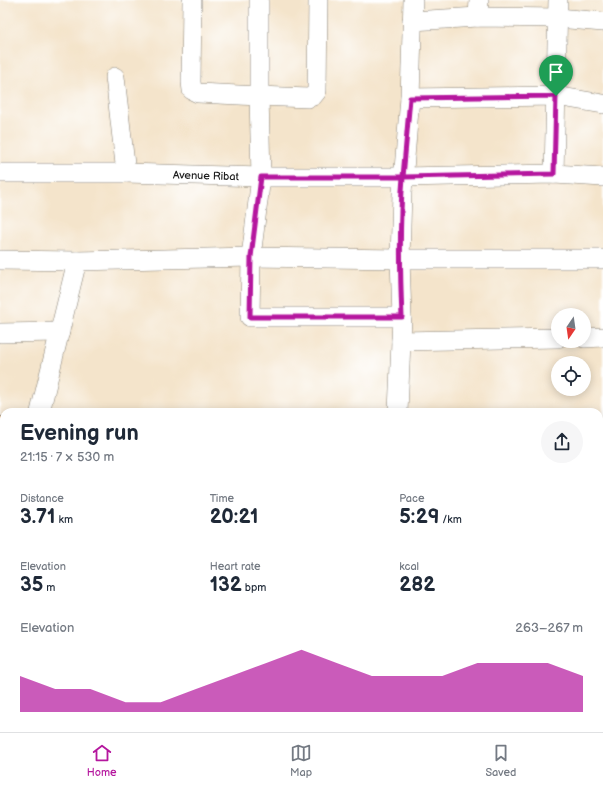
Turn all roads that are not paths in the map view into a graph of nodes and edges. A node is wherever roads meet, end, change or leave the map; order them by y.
1 (192, 0) edge
2 (259, 0) edge
3 (318, 0) edge
4 (413, 0) edge
5 (478, 9) edge
6 (558, 9) edge
7 (412, 21) junction
8 (603, 22) edge
9 (115, 77) dead end
10 (259, 96) junction
11 (556, 96) junction
12 (410, 98) junction
13 (603, 104) edge
14 (0, 173) edge
15 (126, 173) junction
16 (554, 174) junction
17 (261, 177) junction
18 (403, 177) junction
19 (603, 177) edge
20 (251, 257) junction
21 (400, 259) junction
22 (603, 259) edge
23 (0, 260) edge
24 (77, 261) junction
25 (402, 317) junction
26 (60, 332) junction
27 (0, 333) edge
28 (603, 337) edge
29 (551, 338) edge
30 (591, 338) edge
31 (401, 341) junction
32 (41, 408) edge
33 (398, 408) edge

1 - 10 street
2 - 10 street
3 - 10 street
4 - 7 street
5 - 6 street
5 - 7 street
6 - 8 street
6 - 11 street
7 - 12 street
9 - 15 street
10 - 17 street
11 - 12 street
11 - 13 street
11 - 16 street
12 - 18 street
14 - 15 street, Avenue Ribat
15 - 17 street, Avenue Ribat
16 - 18 street, Avenue Ribat
16 - 19 street, Avenue Ribat
17 - 18 street, Avenue Ribat
17 - 20 street
18 - 21 street
20 - 21 street
20 - 24 street
20 - 25 street
21 - 22 street
21 - 25 street
23 - 24 street
24 - 26 street
25 - 31 street
26 - 27 street
26 - 32 street
28 - 30 street
29 - 31 street
31 - 33 street

